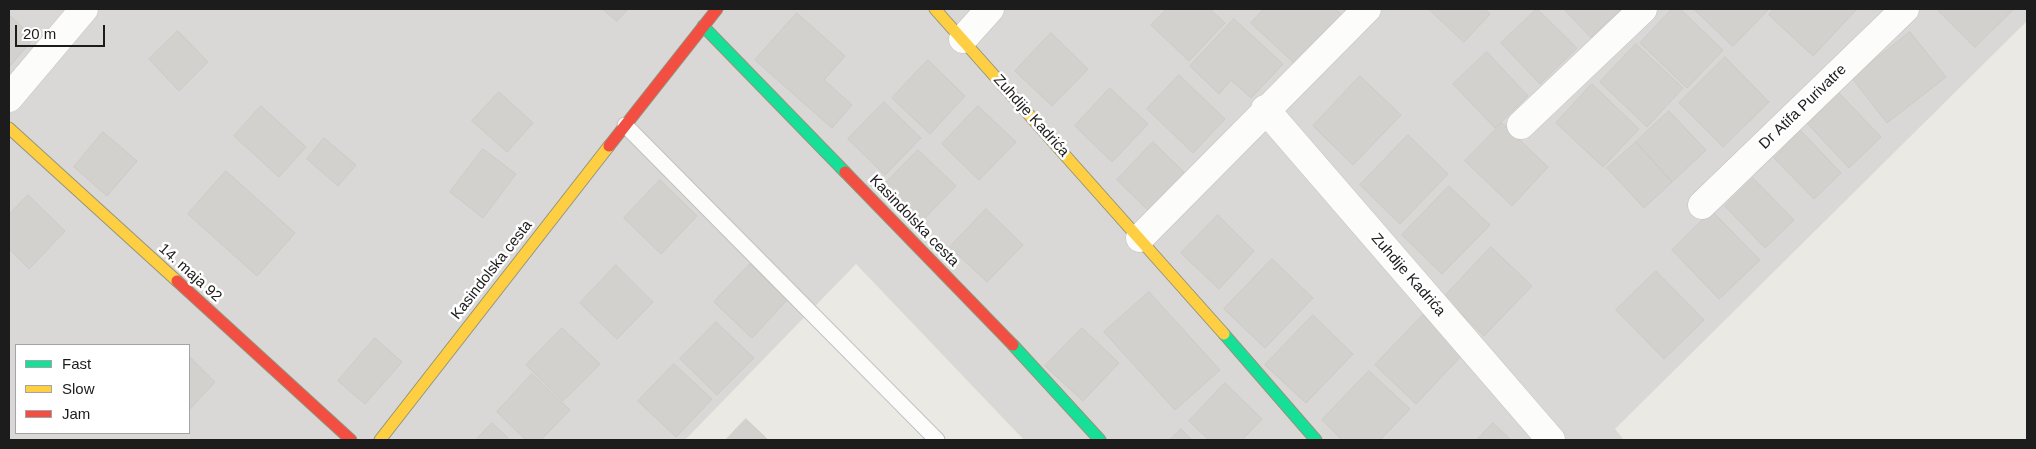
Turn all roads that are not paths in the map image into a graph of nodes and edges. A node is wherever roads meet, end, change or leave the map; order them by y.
1 (84, 9) edge
2 (717, 9) edge
3 (935, 9) edge
4 (990, 9) edge
5 (1367, 9) edge
6 (1643, 9) edge
7 (1905, 9) edge
8 (703, 26) junction
9 (963, 39) junction
10 (9, 98) edge
11 (1265, 109) junction
12 (625, 125) junction
13 (1521, 125) dead end
14 (9, 128) edge
15 (1702, 205) dead end
16 (1140, 238) junction
17 (351, 440) edge
18 (380, 440) edge
19 (936, 440) edge
20 (1100, 440) edge
21 (1316, 440) edge
22 (1551, 440) edge

1 - 10 street
2 - 8 street, Kasindolska cesta
3 - 9 street, Zuhdije Kadrića
4 - 9 street
5 - 11 street
6 - 13 street
7 - 15 street, Dr Atifa Purivatre
8 - 12 street, Kasindolska cesta
8 - 20 street, Kasindolska cesta
9 - 16 street, Zuhdije Kadrića
11 - 16 street
11 - 22 street, Zuhdije Kadrića
12 - 18 street, Kasindolska cesta
12 - 19 lane
14 - 17 street, 14. maja 92
16 - 21 street, Zuhdije Kadrića

